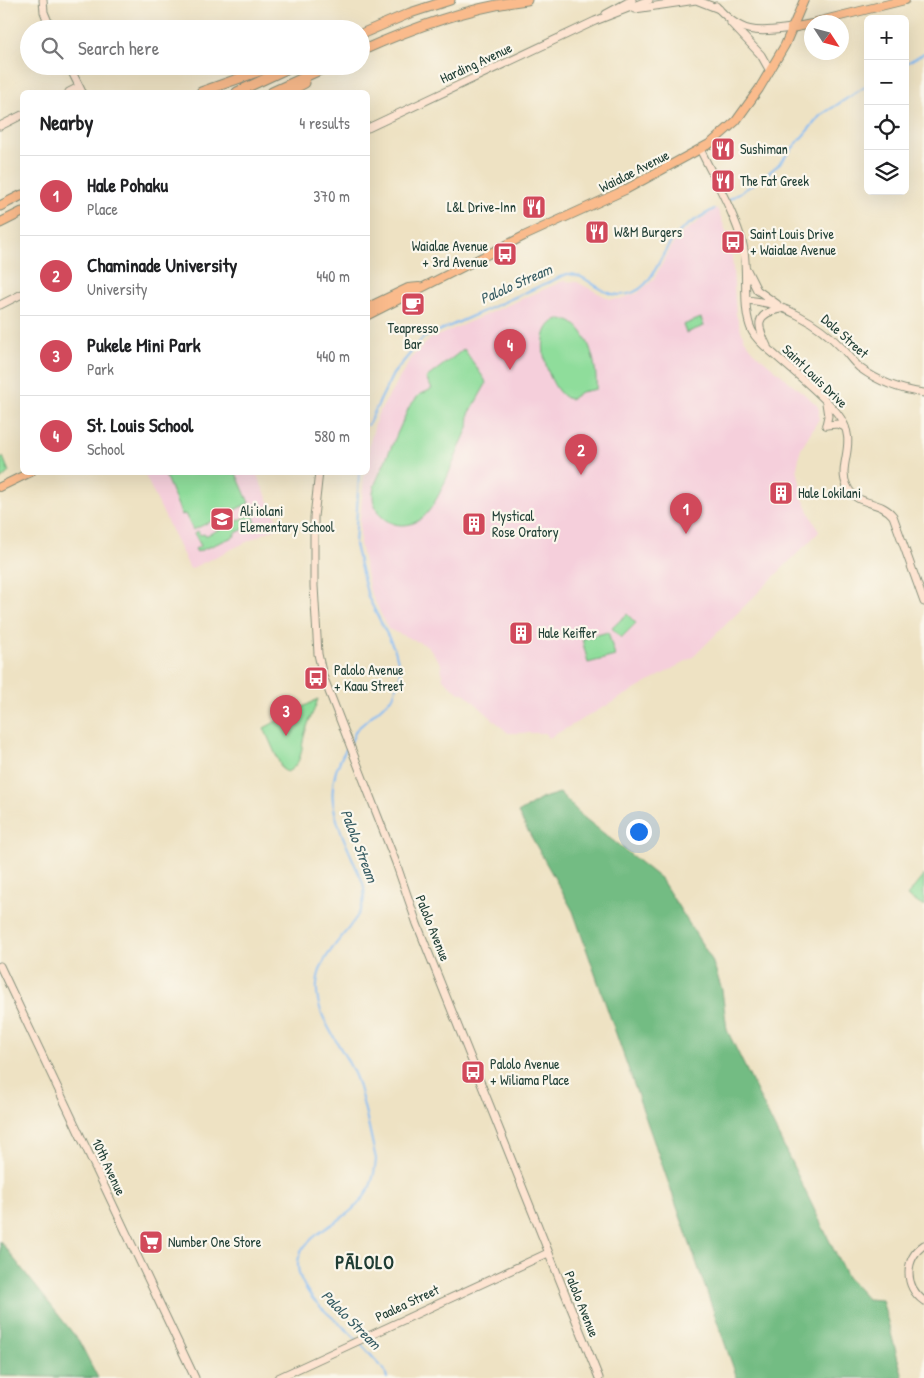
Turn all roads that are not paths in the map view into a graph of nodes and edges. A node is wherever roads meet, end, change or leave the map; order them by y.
1 (43, 0) edge
2 (450, 0) edge
3 (527, 0) edge
4 (632, 0) edge
5 (649, 0) edge
6 (710, 0) edge
7 (804, 0) edge
8 (905, 0) edge
9 (719, 9) junction
10 (627, 10) junction
11 (844, 15) edge
12 (728, 18) junction
13 (47, 20) edge
14 (595, 21) junction
15 (804, 26) edge
16 (791, 28) junction
17 (370, 30) edge
18 (370, 47) edge
19 (770, 70) junction
20 (73, 75) edge
21 (249, 75) edge
22 (274, 75) edge
23 (309, 75) edge
24 (319, 75) edge
25 (80, 90) edge
26 (207, 90) edge
27 (242, 90) edge
28 (276, 90) edge
29 (292, 90) edge
30 (20, 116) edge
31 (0, 126) edge
32 (370, 127) edge
33 (701, 151) junction
34 (20, 196) edge
35 (0, 206) edge
36 (20, 213) edge
37 (0, 222) edge
38 (745, 267) junction
39 (420, 288) junction
40 (394, 294) junction
41 (20, 295) edge
42 (747, 300) junction
43 (0, 305) edge
44 (370, 305) edge
45 (783, 309) junction
46 (370, 310) edge
47 (370, 314) edge
48 (770, 351) junction
49 (924, 393) edge
50 (826, 401) junction
51 (846, 427) junction
52 (25, 475) edge
53 (319, 475) edge
54 (0, 487) edge
55 (924, 602) edge
56 (0, 966) edge
57 (924, 1245) edge
58 (548, 1253) junction
59 (924, 1301) edge
60 (194, 1378) edge
61 (278, 1378) edge
62 (599, 1378) edge

1 - 13 street
2 - 17 highway
3 - 18 highway
4 - 14 street, Harding Avenue
5 - 10 street, Harding Avenue
6 - 9 street
7 - 16 main road, Waialae Avenue
8 - 11 main road
9 - 10 street
9 - 12 street
10 - 14 street, Harding Avenue
12 - 16 street
12 - 19 street
14 - 32 street, Harding Avenue
15 - 16 main road
16 - 19 main road, Waialae Avenue
19 - 33 main road, Waialae Avenue
20 - 25 street
21 - 26 highway
22 - 27 highway
23 - 28 highway
24 - 29 highway
30 - 31 street
33 - 38 street, Saint Louis Drive
33 - 39 main road, Waialae Avenue
34 - 35 highway
36 - 37 highway
38 - 42 street, Saint Louis Drive
38 - 45 street
39 - 40 main road, Waialae Avenue
39 - 47 main road, Waialae Avenue
40 - 44 main road, Waialae Avenue
40 - 46 street
41 - 43 street
42 - 45 street, Dole Street
42 - 48 street, Saint Louis Drive
45 - 48 street
45 - 49 street, Dole Street
48 - 50 street, Saint Louis Drive
50 - 51 street, Saint Louis Drive
50 - 51 street
51 - 55 street, Saint Louis Drive
52 - 54 main road
53 - 58 street, Palolo Avenue
56 - 60 street, 10th Avenue
57 - 59 street
58 - 61 street, Paalea Street
58 - 62 street, Palolo Avenue

